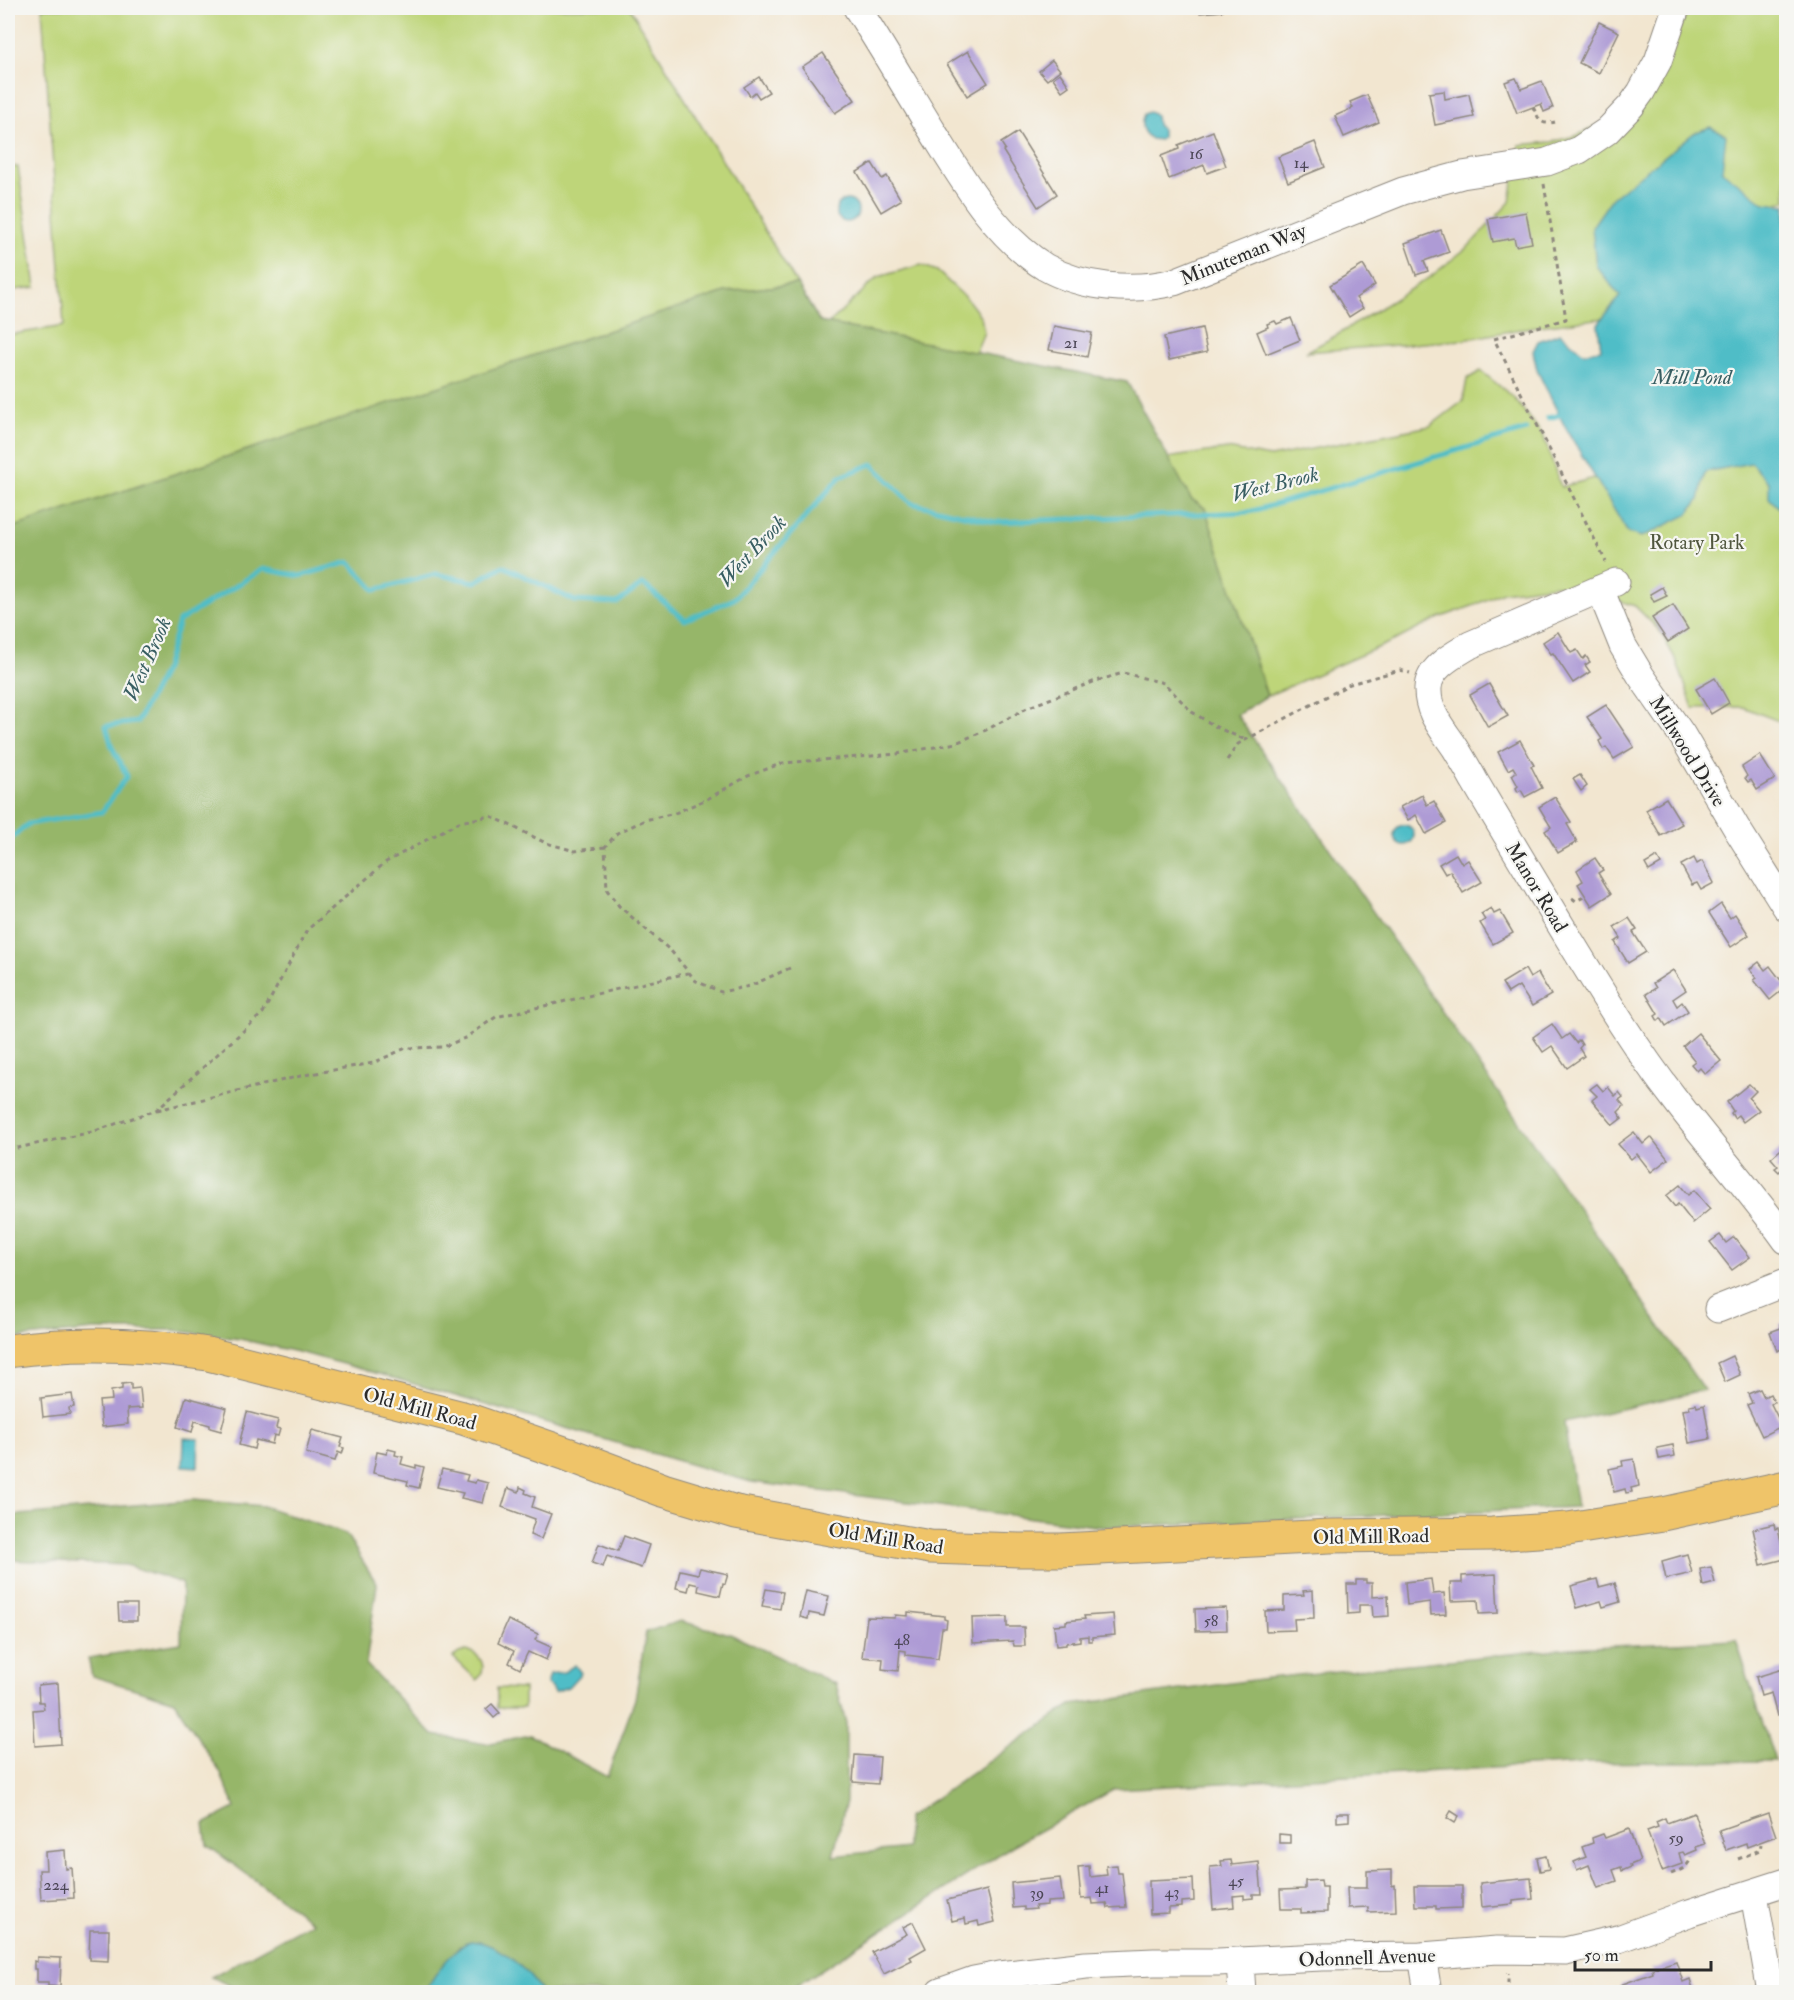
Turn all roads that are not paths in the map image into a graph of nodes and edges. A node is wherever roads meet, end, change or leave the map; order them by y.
1 (856, 8) edge
2 (1676, 8) edge
3 (1608, 586) joint
4 (1786, 907) edge
5 (1786, 1240) edge
6 (1786, 1282) edge
7 (1718, 1309) dead end
8 (8, 1351) edge
9 (1786, 1487) edge
10 (1786, 1882) edge
11 (1754, 1894) junction
12 (1422, 1956) junction
13 (1240, 1962) junction
14 (940, 1992) edge
15 (1242, 1992) edge
16 (1428, 1992) edge
17 (1772, 1992) edge

1 - 2 street, Minuteman Way
3 - 4 street, Millwood Drive
3 - 5 street, Manor Road
6 - 7 street
8 - 9 main road, Old Mill Road
10 - 11 street, Odonnell Avenue
11 - 12 street, Odonnell Avenue
11 - 17 street
12 - 13 street, Odonnell Avenue
12 - 16 street
13 - 14 street, Odonnell Avenue
13 - 15 street

